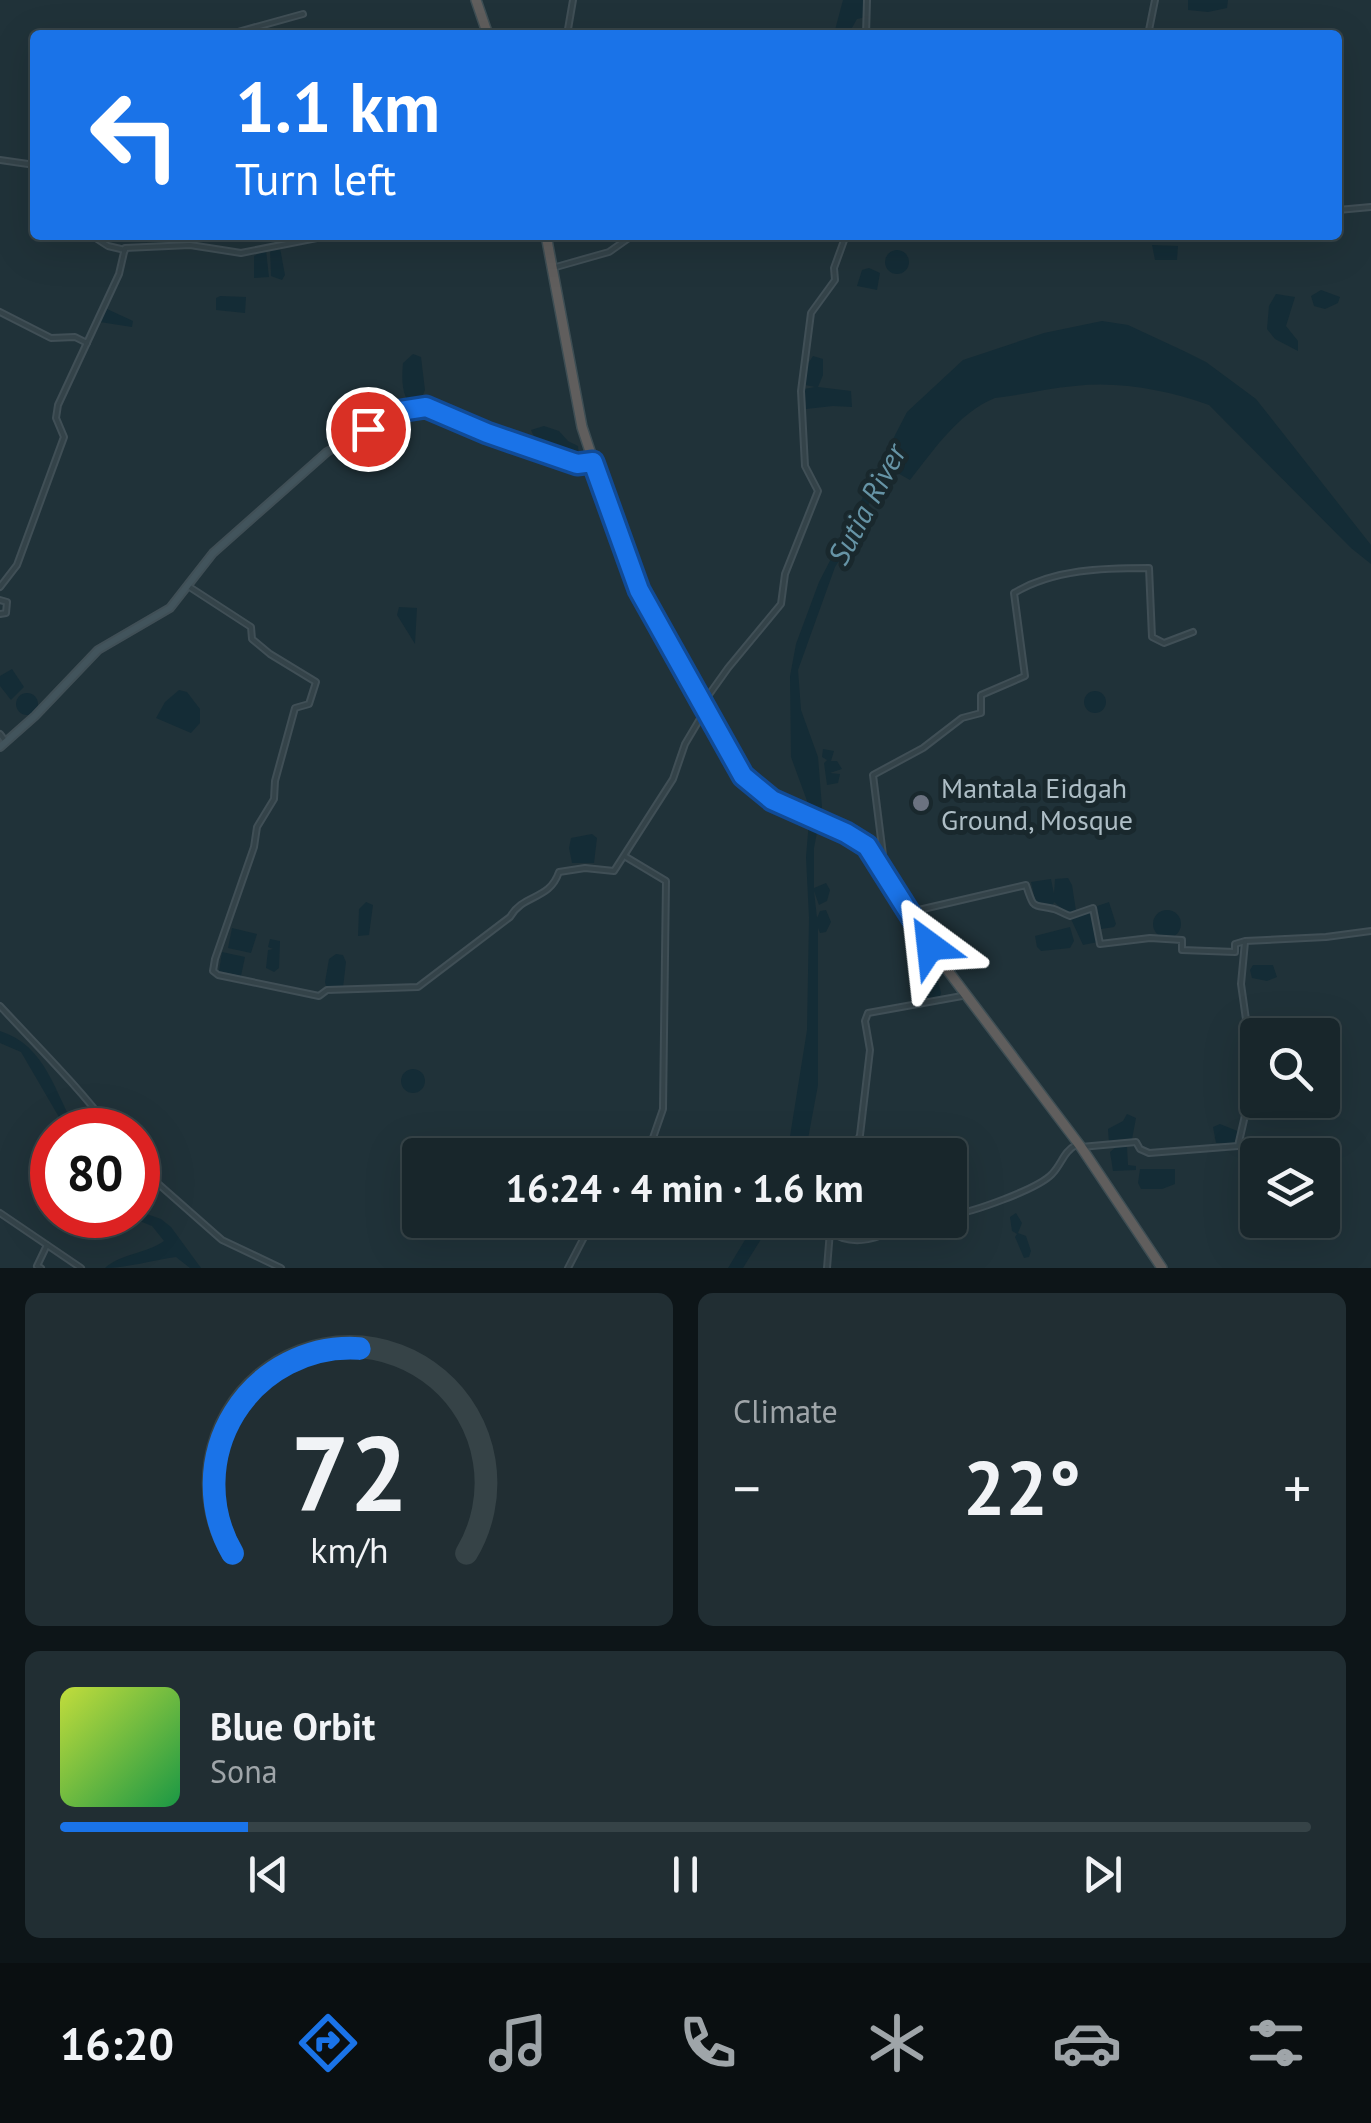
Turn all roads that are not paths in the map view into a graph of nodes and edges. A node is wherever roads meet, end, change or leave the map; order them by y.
1 (476, 0) edge
2 (573, 0) edge
3 (867, 0) edge
4 (1155, 0) edge
5 (302, 14) dead end
6 (245, 30) edge
7 (486, 30) edge
8 (568, 30) edge
9 (866, 30) edge
10 (1149, 30) edge
11 (0, 160) edge
12 (30, 163) edge
13 (1371, 207) edge
14 (1342, 210) edge
15 (99, 240) edge
16 (308, 240) edge
17 (547, 240) edge
18 (626, 240) edge
19 (844, 240) edge
20 (125, 250) junction
21 (553, 268) junction
22 (0, 312) edge
23 (87, 343) junction
24 (593, 462) junction
25 (188, 586) junction
26 (0, 587) edge
27 (0, 600) edge
28 (0, 614) edge
29 (1193, 632) dead end
30 (704, 708) junction
31 (0, 734) edge
32 (3, 745) edge
33 (626, 857) junction
34 (881, 864) junction
35 (910, 912) junction
36 (1371, 931) edge
37 (1245, 941) junction
38 (964, 995) junction
39 (0, 1006) edge
40 (93, 1108) edge
41 (653, 1138) edge
42 (859, 1138) edge
43 (1080, 1145) junction
44 (160, 1185) edge
45 (967, 1210) edge
46 (0, 1213) edge
47 (584, 1238) edge
48 (829, 1238) edge
49 (843, 1238) edge
50 (872, 1238) edge
51 (48, 1245) junction
52 (41, 1268) edge
53 (81, 1268) edge
54 (281, 1268) edge
55 (568, 1268) edge
56 (827, 1268) edge
57 (1162, 1268) edge

1 - 7 highway
2 - 8 street
3 - 9 street
4 - 10 street
5 - 6 street
11 - 12 street
13 - 14 street
15 - 20 street
16 - 20 street
17 - 21 highway
18 - 21 street
19 - 30 street
20 - 23 street
21 - 24 highway
22 - 23 street
23 - 26 street
24 - 25 main road
24 - 30 highway
25 - 32 main road
25 - 33 street
27 - 28 street
29 - 34 street
30 - 33 street
30 - 34 highway
31 - 32 street
33 - 41 street
34 - 35 highway
35 - 37 street
35 - 38 highway
36 - 37 street
37 - 43 street
38 - 42 street
38 - 43 highway
39 - 40 street
43 - 45 street
43 - 57 highway
44 - 54 street
46 - 51 street
47 - 55 street
48 - 56 street
49 - 50 street
51 - 52 street
51 - 53 street

